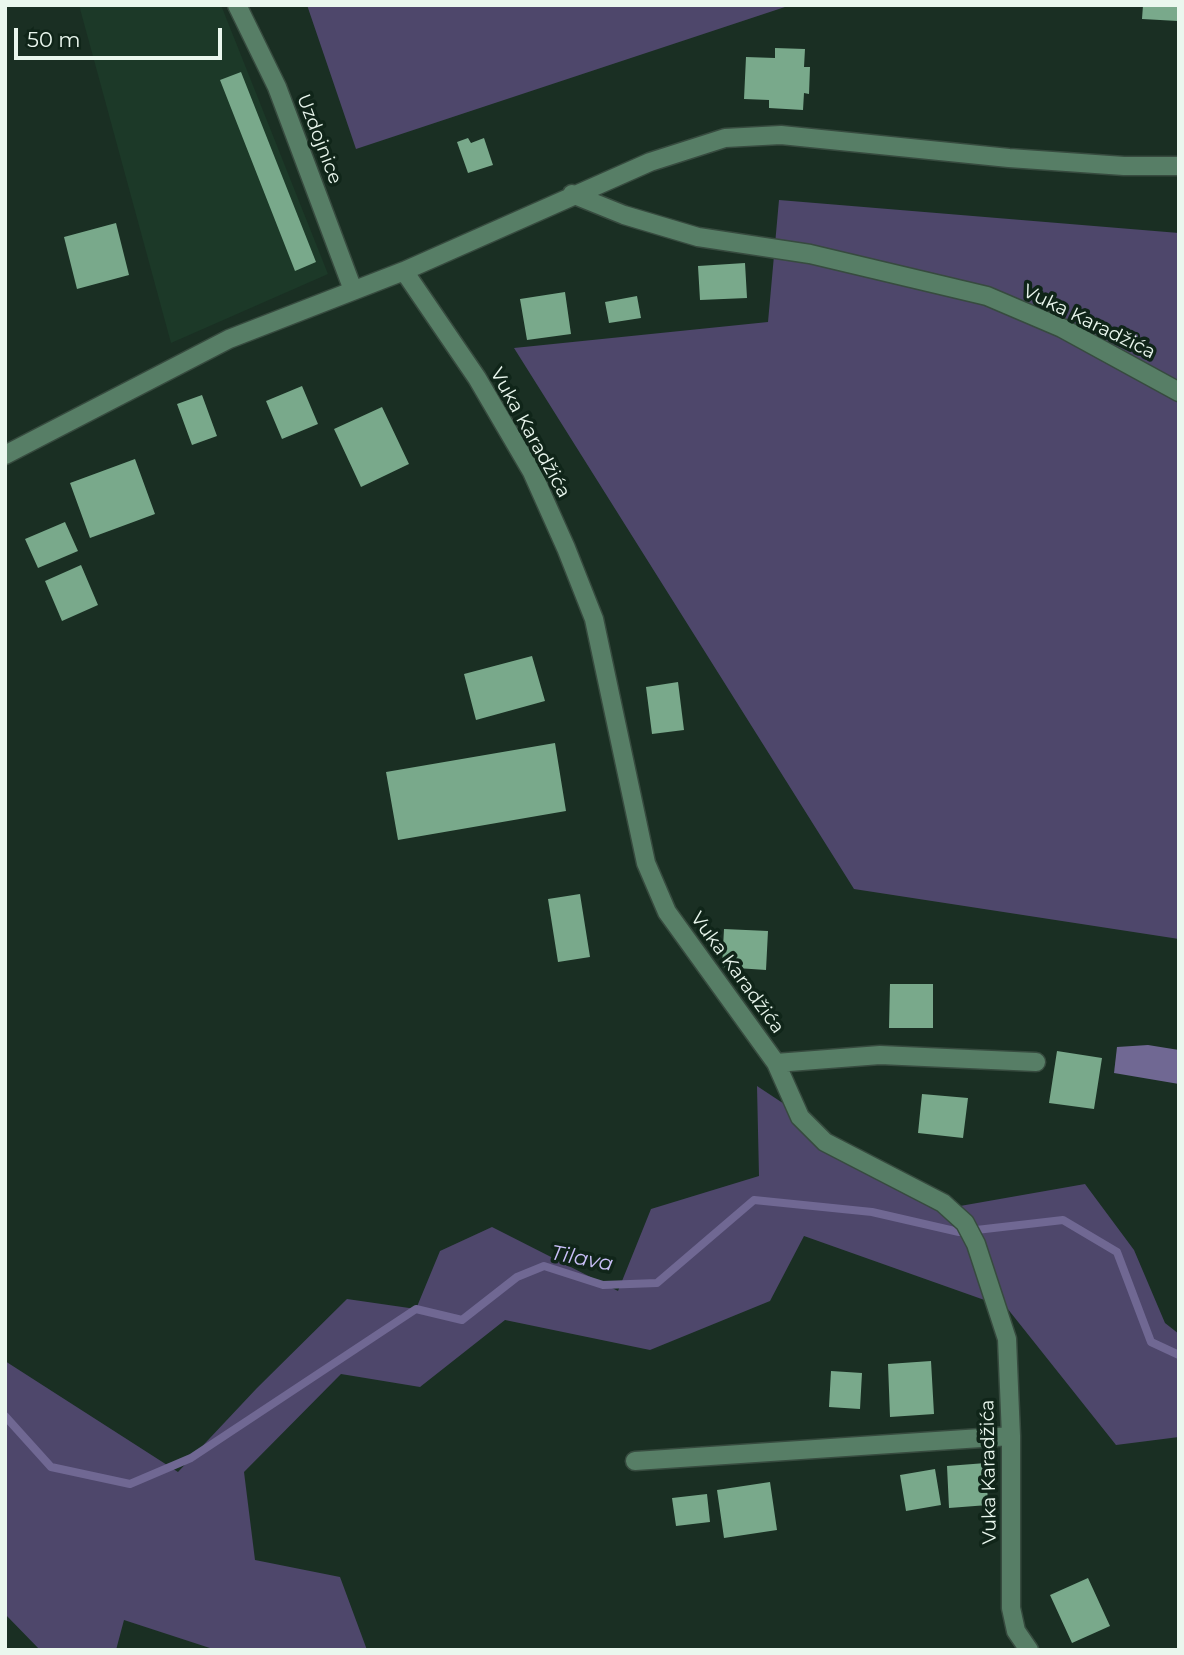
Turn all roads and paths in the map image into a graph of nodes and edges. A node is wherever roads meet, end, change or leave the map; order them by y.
1 (237, 5) edge
2 (1179, 166) edge
3 (572, 194) junction
4 (404, 271) junction
5 (353, 290) junction
6 (1179, 392) edge
7 (5, 455) edge
8 (1036, 1062) dead end
9 (776, 1063) junction
10 (1011, 1436) junction
11 (635, 1461) dead end
12 (1029, 1650) edge

1 - 5 street, Uzdojnice
2 - 3 street
3 - 4 street
3 - 6 street, Vuka Karadžića
4 - 5 street
4 - 9 street, Vuka Karadžića
5 - 7 street
8 - 9 street
9 - 10 street, Vuka Karadžića
10 - 11 street
10 - 12 street, Vuka Karadžića

